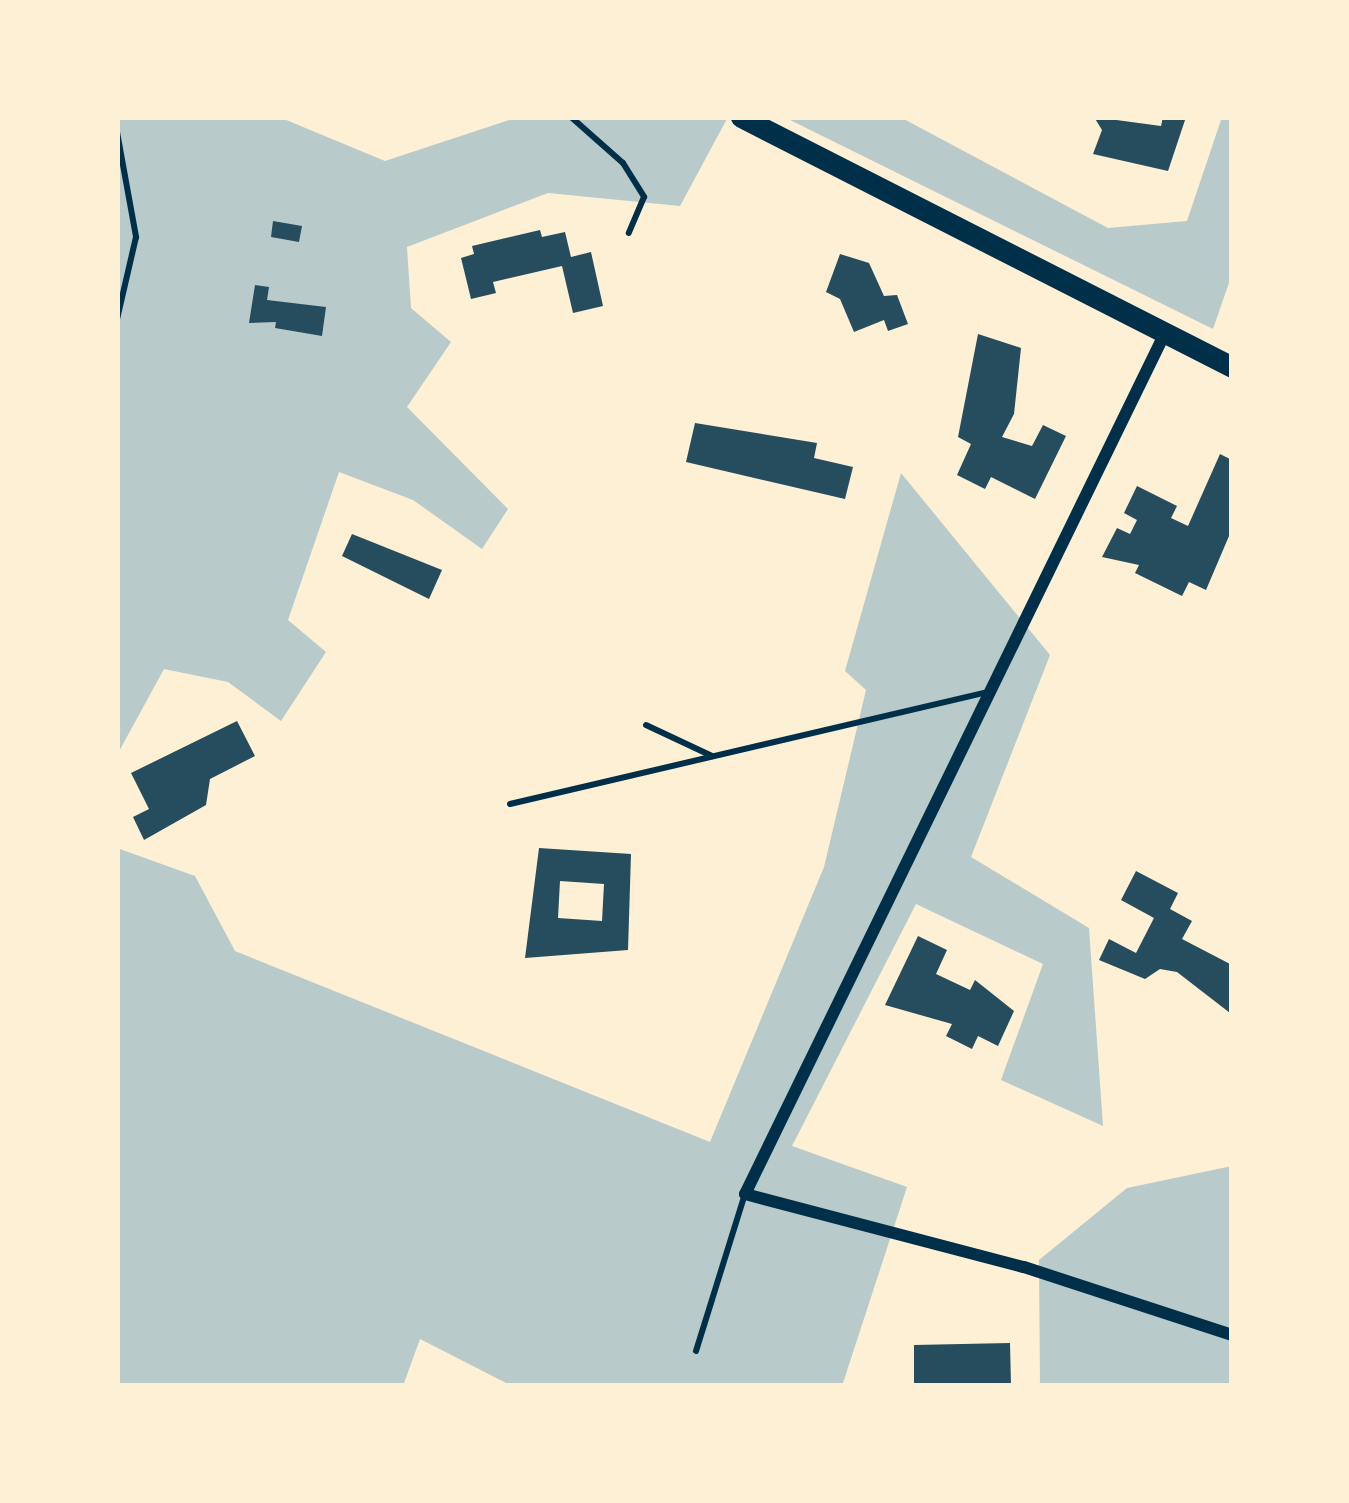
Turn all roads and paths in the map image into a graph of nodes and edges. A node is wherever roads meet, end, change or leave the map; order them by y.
1 (571, 117) edge
2 (741, 117) edge
3 (117, 132) edge
4 (629, 233) dead end
5 (117, 320) edge
6 (1165, 333) junction
7 (1232, 367) edge
8 (992, 691) junction
9 (646, 725) dead end
10 (712, 756) junction
11 (510, 803) dead end
12 (745, 1194) junction
13 (1232, 1335) edge
14 (696, 1352) dead end

1 - 4 lane
2 - 6 main road
3 - 5 lane
6 - 7 main road
6 - 8 street
8 - 10 lane
8 - 12 street
9 - 10 lane
10 - 11 lane
12 - 13 street
12 - 14 lane

